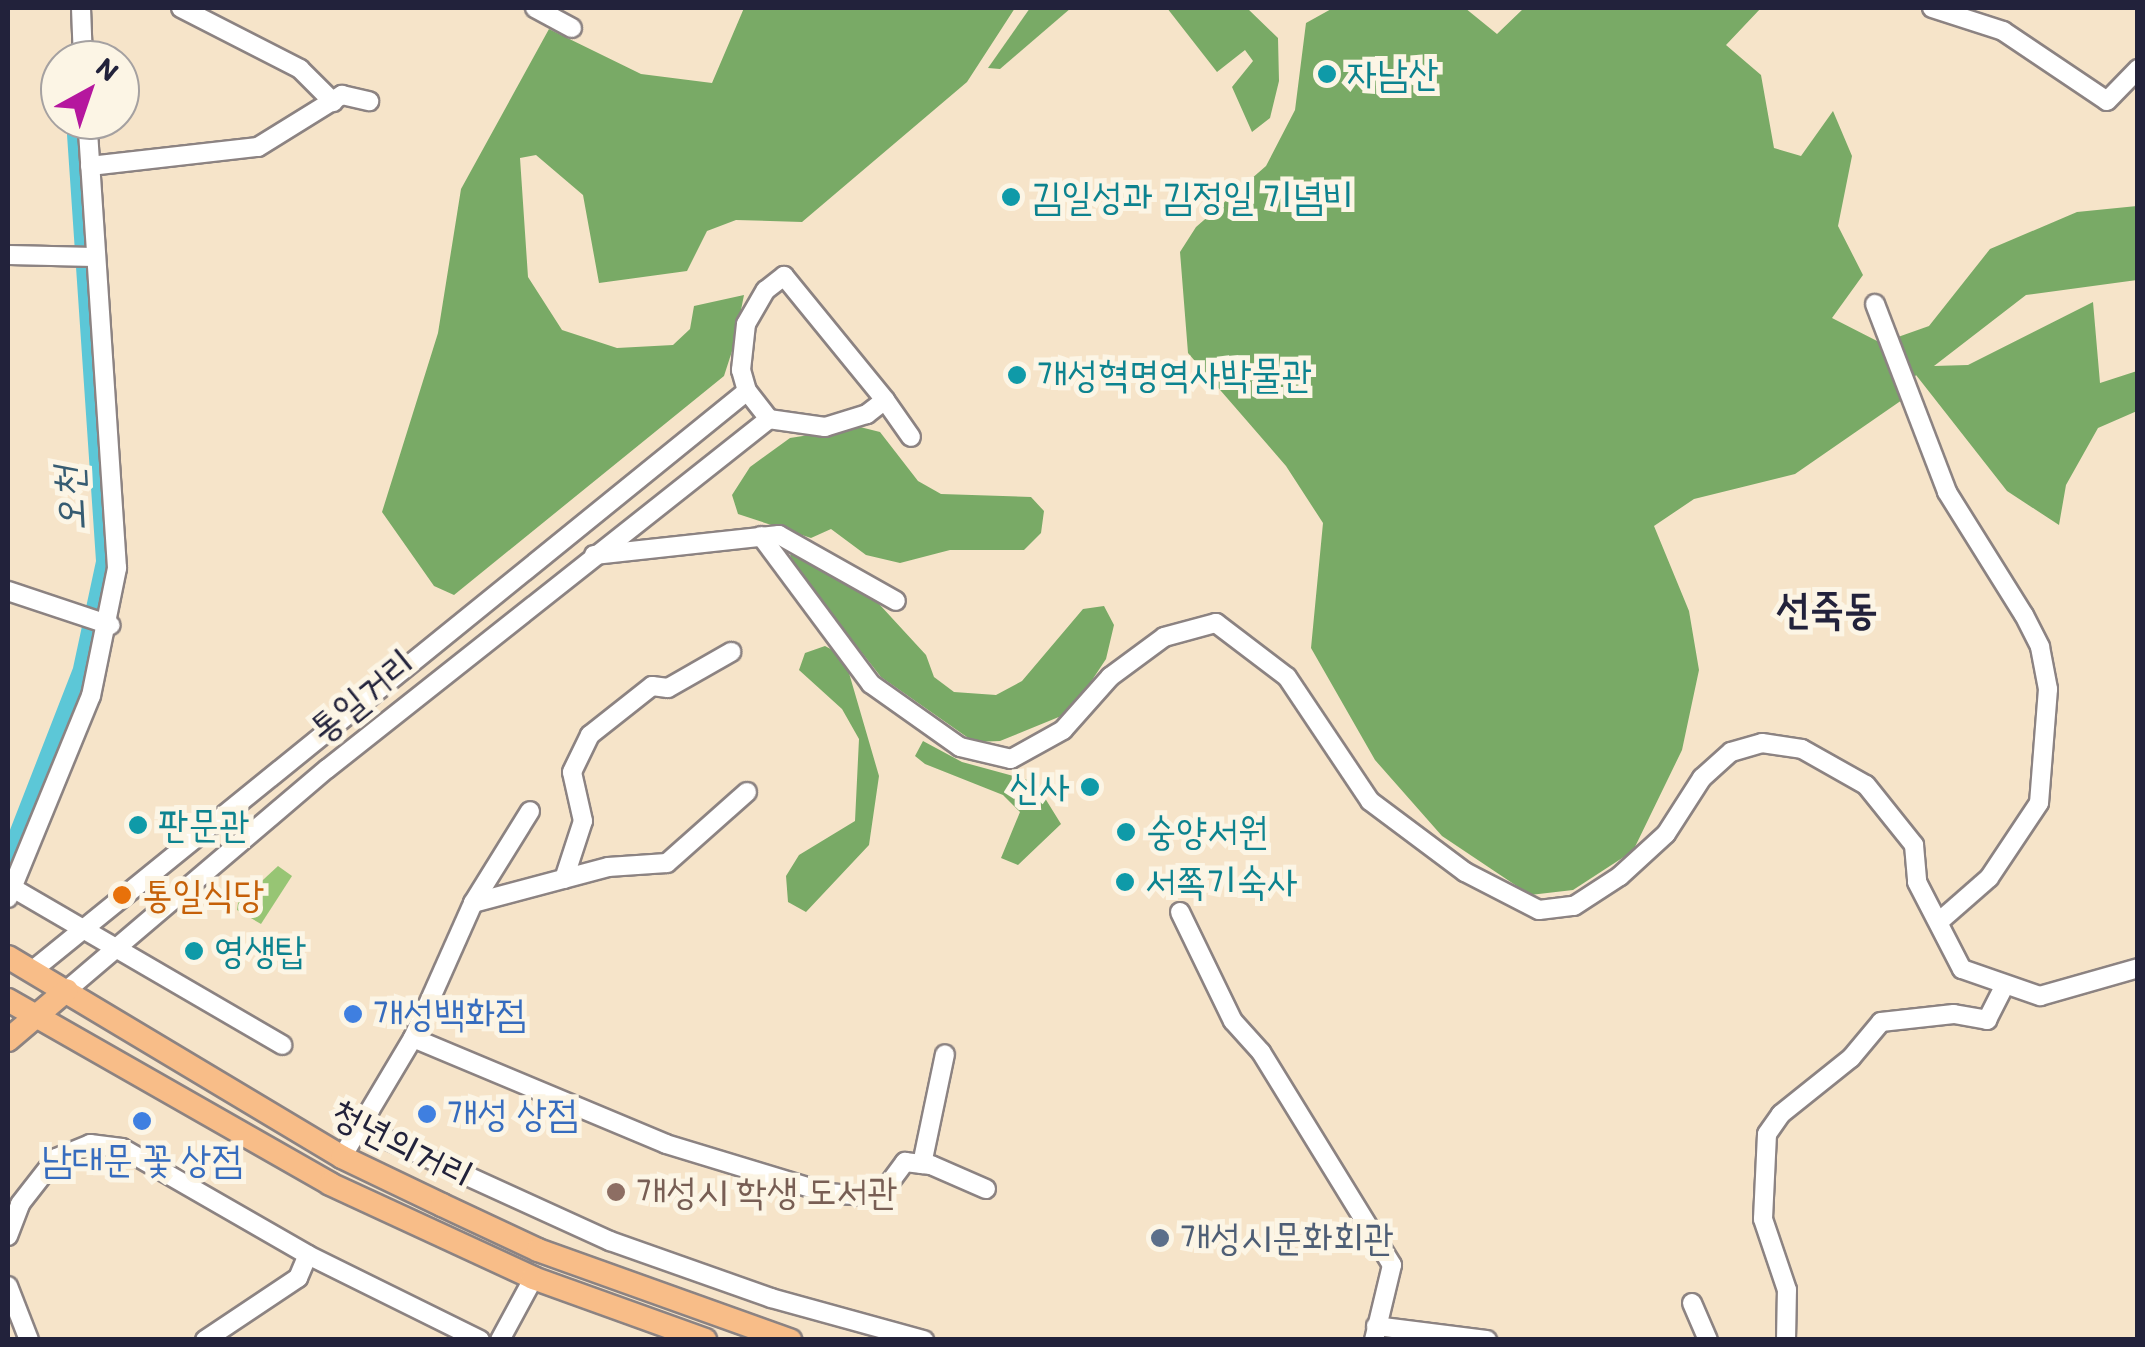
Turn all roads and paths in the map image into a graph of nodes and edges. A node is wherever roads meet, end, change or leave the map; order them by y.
1 (81, 8) edge
2 (181, 8) edge
3 (535, 8) edge
4 (1932, 8) edge
5 (572, 28) dead end
6 (82, 40) edge
7 (2138, 69) edge
8 (369, 101) dead end
9 (333, 102) junction
10 (88, 140) edge
11 (90, 166) junction
12 (8, 255) edge
13 (93, 258) junction
14 (1874, 304) dead end
15 (747, 391) junction
16 (885, 400) junction
17 (769, 419) junction
18 (911, 436) dead end
19 (761, 536) junction
20 (594, 554) junction
21 (8, 591) edge
22 (896, 601) dead end
23 (107, 624) junction
24 (731, 652) dead end
25 (747, 792) dead end
26 (530, 811) dead end
27 (564, 879) junction
28 (10, 892) edge
29 (473, 903) junction
30 (1180, 912) dead end
31 (1941, 920) junction
32 (84, 929) junction
33 (116, 947) junction
34 (8, 958) edge
35 (2138, 968) edge
36 (34, 970) junction
37 (2005, 986) junction
38 (68, 990) junction
39 (8, 992) edge
40 (8, 1000) edge
41 (38, 1016) junction
42 (413, 1038) junction
43 (8, 1040) edge
44 (282, 1044) dead end
45 (945, 1054) dead end
46 (362, 1128) junction
47 (342, 1156) junction
48 (922, 1164) junction
49 (986, 1189) dead end
50 (8, 1236) edge
51 (308, 1255) junction
52 (534, 1277) junction
53 (8, 1286) edge
54 (1692, 1303) dead end
55 (1375, 1333) edge
56 (30, 1340) edge
57 (205, 1340) edge
58 (480, 1340) edge
59 (500, 1340) edge
60 (705, 1340) edge
61 (790, 1340) edge
62 (924, 1340) edge
63 (1487, 1340) edge
64 (1708, 1340) edge
65 (1786, 1340) edge

1 - 6 street
2 - 9 street
3 - 5 street
4 - 7 street
8 - 9 street
9 - 11 street
10 - 11 street
11 - 13 street
12 - 13 street
13 - 23 street
14 - 31 street
15 - 16 street
15 - 17 street
15 - 32 street, 통일거리
16 - 17 street
16 - 18 street
17 - 20 street, 통일거리
19 - 20 street
19 - 22 street
19 - 31 street
20 - 33 street, 통일거리
21 - 23 street
23 - 28 street
24 - 27 street
25 - 27 street
26 - 29 street
27 - 29 street
28 - 32 street
29 - 42 street
30 - 55 street
31 - 37 street
32 - 33 street
32 - 36 street, 통일거리
33 - 38 street, 통일거리
33 - 44 street
34 - 36 main road, 청년의거리
35 - 37 street
36 - 38 main road, 청년의거리
36 - 39 main road, 통일거리
37 - 65 street
38 - 41 main road, 통일거리
38 - 47 main road, 청년의거리
40 - 41 main road, 청년의거리
41 - 43 main road, 통일거리
41 - 52 main road, 청년의거리
42 - 46 street
42 - 48 street
45 - 48 street
46 - 47 street
46 - 62 street
47 - 61 main road, 청년의거리
48 - 49 street
50 - 51 street
51 - 57 street
51 - 58 street
52 - 59 street
52 - 60 main road, 청년의거리
53 - 56 street
54 - 64 street
55 - 63 street

